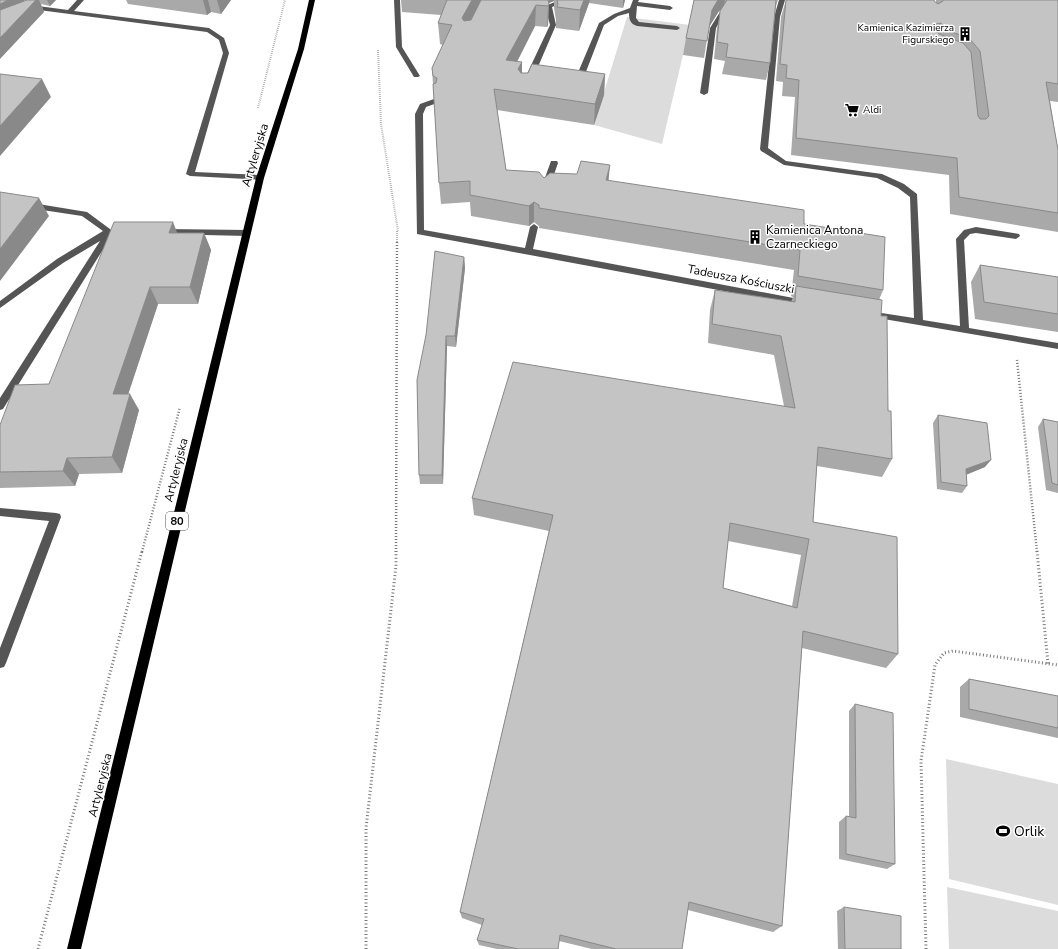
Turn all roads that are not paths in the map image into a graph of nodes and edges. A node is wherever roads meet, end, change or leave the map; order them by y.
1 (81, 0) edge
2 (312, 0) edge
3 (397, 0) edge
4 (782, 0) edge
5 (563, 1) edge
6 (635, 4) edge
7 (27, 5) edge
8 (38, 8) junction
9 (670, 8) dead end
10 (70, 11) junction
11 (722, 13) edge
12 (26, 14) edge
13 (677, 28) dead end
14 (416, 76) dead end
15 (578, 82) edge
16 (527, 83) edge
17 (704, 93) dead end
18 (434, 101) edge
19 (554, 162) dead end
20 (260, 178) junction
21 (544, 194) edge
22 (23, 204) edge
23 (534, 227) edge
24 (113, 232) junction
25 (154, 232) edge
26 (247, 233) junction
27 (1016, 236) dead end
28 (528, 251) junction
29 (0, 305) edge
30 (814, 305) edge
31 (867, 314) edge
32 (919, 323) junction
33 (965, 331) junction
34 (1058, 346) edge
35 (0, 406) edge
36 (0, 512) edge
37 (0, 663) edge
38 (74, 949) edge

1 - 10 street
2 - 20 main road, Artyleryjska / 80
3 - 14 street
4 - 32 street
5 - 16 street
6 - 9 street
6 - 13 street
6 - 15 street
7 - 8 street
8 - 10 street
8 - 12 street
10 - 20 street
11 - 17 street
18 - 28 street, Tadeusza Kościuszki
19 - 21 street
20 - 26 main road, Artyleryjska / 80
22 - 24 street
23 - 28 street
24 - 29 street
24 - 35 street
25 - 26 street
26 - 38 main road, Artyleryjska / 80
27 - 33 street
28 - 30 street, Tadeusza Kościuszki
31 - 32 street
32 - 33 street
33 - 34 street
36 - 37 street

